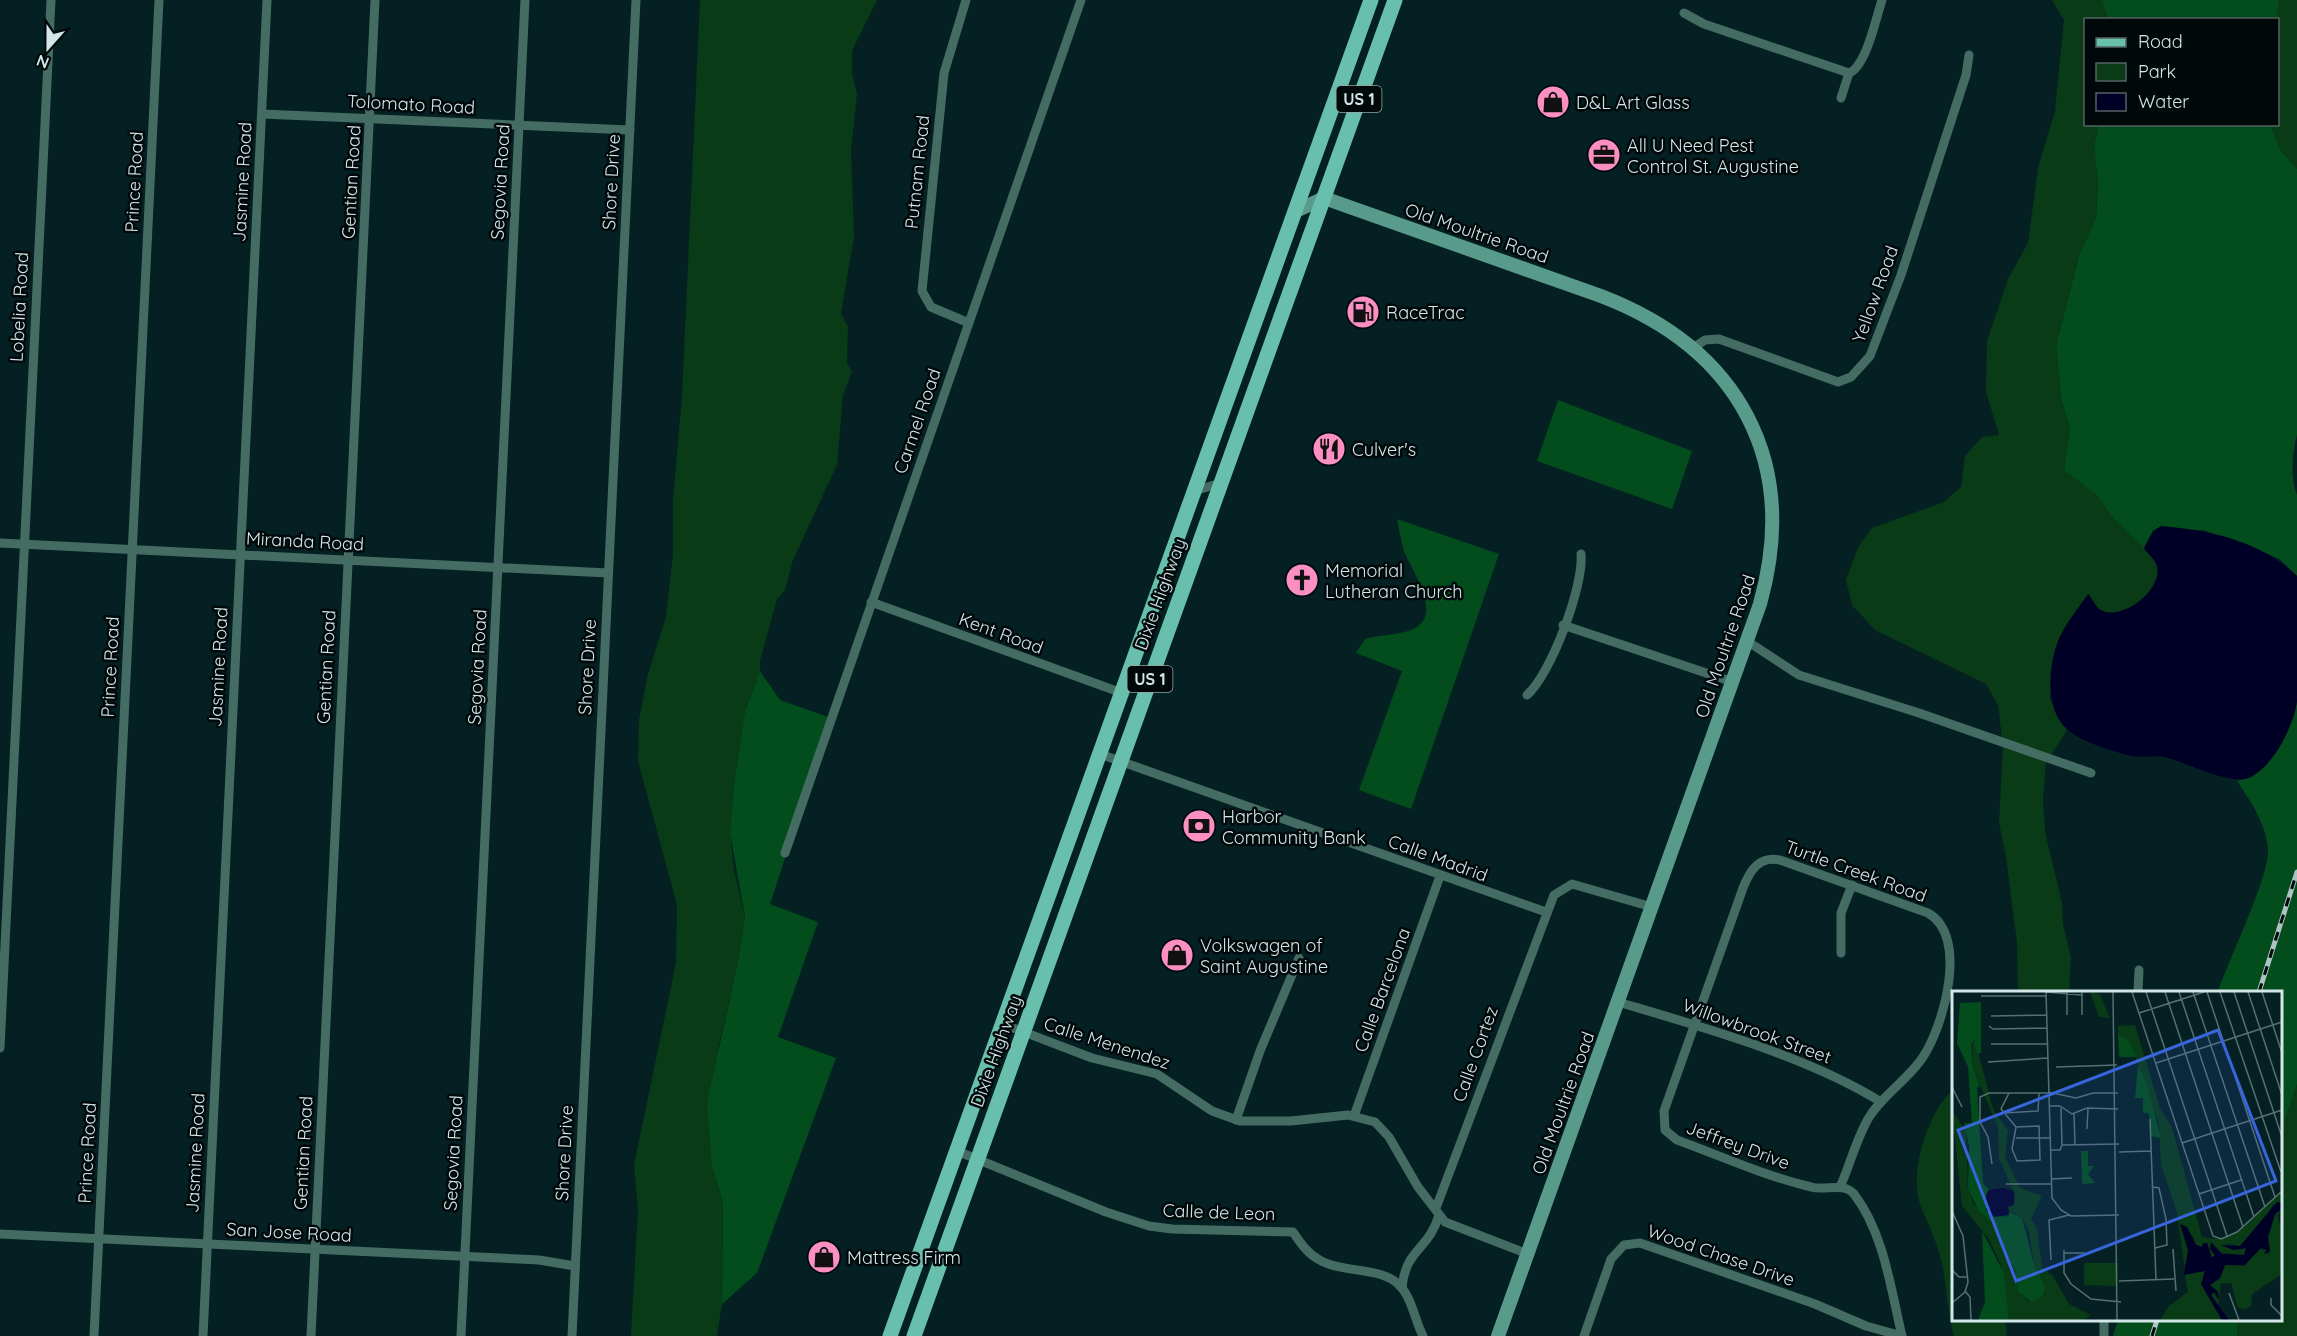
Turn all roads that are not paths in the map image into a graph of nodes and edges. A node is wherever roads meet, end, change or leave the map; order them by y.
1 (51, 0) edge
2 (159, 0) edge
3 (267, 0) edge
4 (375, 0) edge
5 (525, 0) edge
6 (636, 0) edge
7 (966, 0) edge
8 (1081, 0) edge
9 (1371, 0) edge
10 (1395, 0) edge
11 (1882, 0) edge
12 (1684, 13) dead end
13 (1969, 55) dead end
14 (1849, 73) junction
15 (1841, 98) dead end
16 (262, 114) junction
17 (370, 119) junction
18 (520, 125) junction
19 (630, 130) junction
20 (1324, 198) junction
21 (1296, 211) junction
22 (969, 323) junction
23 (1693, 348) junction
24 (1221, 483) junction
25 (1194, 491) junction
26 (0, 543) edge
27 (25, 544) junction
28 (132, 549) junction
29 (1581, 554) dead end
30 (240, 555) junction
31 (348, 560) junction
32 (498, 567) junction
33 (608, 573) junction
34 (871, 602) junction
35 (1563, 625) junction
36 (1747, 641) junction
37 (1733, 682) junction
38 (1122, 693) junction
39 (1527, 695) dead end
40 (1100, 754) junction
41 (1120, 761) junction
42 (2091, 773) dead end
43 (785, 853) dead end
44 (1440, 876) junction
45 (1852, 885) junction
46 (1652, 907) junction
47 (1546, 912) junction
48 (1840, 953) dead end
49 (1299, 958) dead end
50 (2139, 970) dead end
51 (2138, 991) edge
52 (1618, 1002) junction
53 (1003, 1024) junction
54 (1695, 1025) junction
55 (1023, 1032) junction
56 (0, 1048) edge
57 (1881, 1102) junction
58 (1354, 1116) junction
59 (1236, 1120) junction
60 (957, 1151) junction
61 (978, 1160) junction
62 (1840, 1187) junction
63 (1438, 1211) junction
64 (0, 1234) edge
65 (99, 1240) junction
66 (207, 1244) junction
67 (316, 1250) junction
68 (1528, 1254) junction
69 (465, 1257) junction
70 (575, 1266) junction
71 (1402, 1287) junction
72 (94, 1336) edge
73 (203, 1336) edge
74 (311, 1336) edge
75 (461, 1336) edge
76 (572, 1336) edge
77 (891, 1336) edge
78 (914, 1336) edge
79 (1423, 1336) edge
80 (1498, 1336) edge
81 (1584, 1336) edge
82 (1902, 1336) edge

1 - 27 street, Lobelia Road
2 - 28 street, Prince Road
3 - 16 street, Jasmine Road
4 - 17 street, Gentian Road
5 - 18 street, Segovia Road
6 - 19 street, Shore Drive
7 - 22 street, Putnam Road
8 - 22 street, Carmel Road
9 - 21 main road, US 1
10 - 20 main road, Dixie Highway / US 1
11 - 14 street
12 - 14 street
13 - 23 street, Yellow Road
14 - 15 street
16 - 17 street, Tolomato Road
16 - 30 street, Jasmine Road
17 - 18 street, Tolomato Road
17 - 31 street, Gentian Road
18 - 19 street, Tolomato Road
18 - 32 street, Segovia Road
19 - 33 street, Shore Drive
20 - 21 main road
20 - 23 main road, Old Moultrie Road
20 - 24 main road, Dixie Highway / US 1
21 - 25 main road, US 1
22 - 34 street, Carmel Road
23 - 36 main road, Old Moultrie Road
24 - 25 street
24 - 41 main road, Dixie Highway / US 1
25 - 38 main road, US 1
26 - 27 street, Miranda Road
27 - 28 street, Miranda Road
27 - 56 street, Lobelia Road
28 - 30 street, Miranda Road
28 - 65 street, Prince Road
29 - 35 street
30 - 31 street, Miranda Road
30 - 66 street, Jasmine Road
31 - 32 street, Miranda Road
31 - 67 street, Gentian Road
32 - 33 street, Miranda Road
32 - 69 street, Segovia Road
33 - 70 street, Shore Drive
34 - 38 street, Kent Road
34 - 43 street, Carmel Road
35 - 37 street
35 - 39 street
36 - 37 main road, Old Moultrie Road
36 - 42 street
37 - 46 main road, Old Moultrie Road
38 - 40 main road, US 1
40 - 41 street, Calle Madrid
40 - 53 main road, US 1
41 - 44 street, Calle Madrid
41 - 55 main road, Dixie Highway / US 1
44 - 47 street, Calle Madrid
44 - 58 street, Calle Barcelona
45 - 48 street
45 - 54 street, Turtle Creek Road
45 - 57 street, Turtle Creek Road
46 - 47 street
46 - 52 main road, Old Moultrie Road
47 - 63 street, Calle Cortez
49 - 59 street
50 - 51 street
52 - 54 street, Willowbrook Street
52 - 68 main road, Old Moultrie Road
53 - 55 street, Calle Menendez
53 - 60 main road, US 1
54 - 57 street, Willowbrook Street
54 - 62 street, Jeffrey Drive
55 - 59 street, Calle Menendez
55 - 61 main road, Dixie Highway / US 1
57 - 62 street, Turtle Creek Road
58 - 59 street, Calle Menendez
58 - 63 street, Calle Menendez
60 - 61 street, Calle de Leon
60 - 77 main road, US 1
61 - 71 street, Calle de Leon
61 - 78 main road, Dixie Highway / US 1
62 - 82 street
63 - 68 street, Calle Menendez
63 - 71 street
64 - 65 street, San Jose Road
65 - 66 street, San Jose Road
65 - 72 street, Prince Road
66 - 67 street, San Jose Road
66 - 73 street, Jasmine Road
67 - 69 street, San Jose Road
67 - 74 street, Gentian Road
68 - 80 main road, Old Moultrie Road
69 - 70 street, San Jose Road
69 - 75 street, Segovia Road
70 - 76 street, Shore Drive
71 - 79 street
81 - 82 street, Wood Chase Drive

